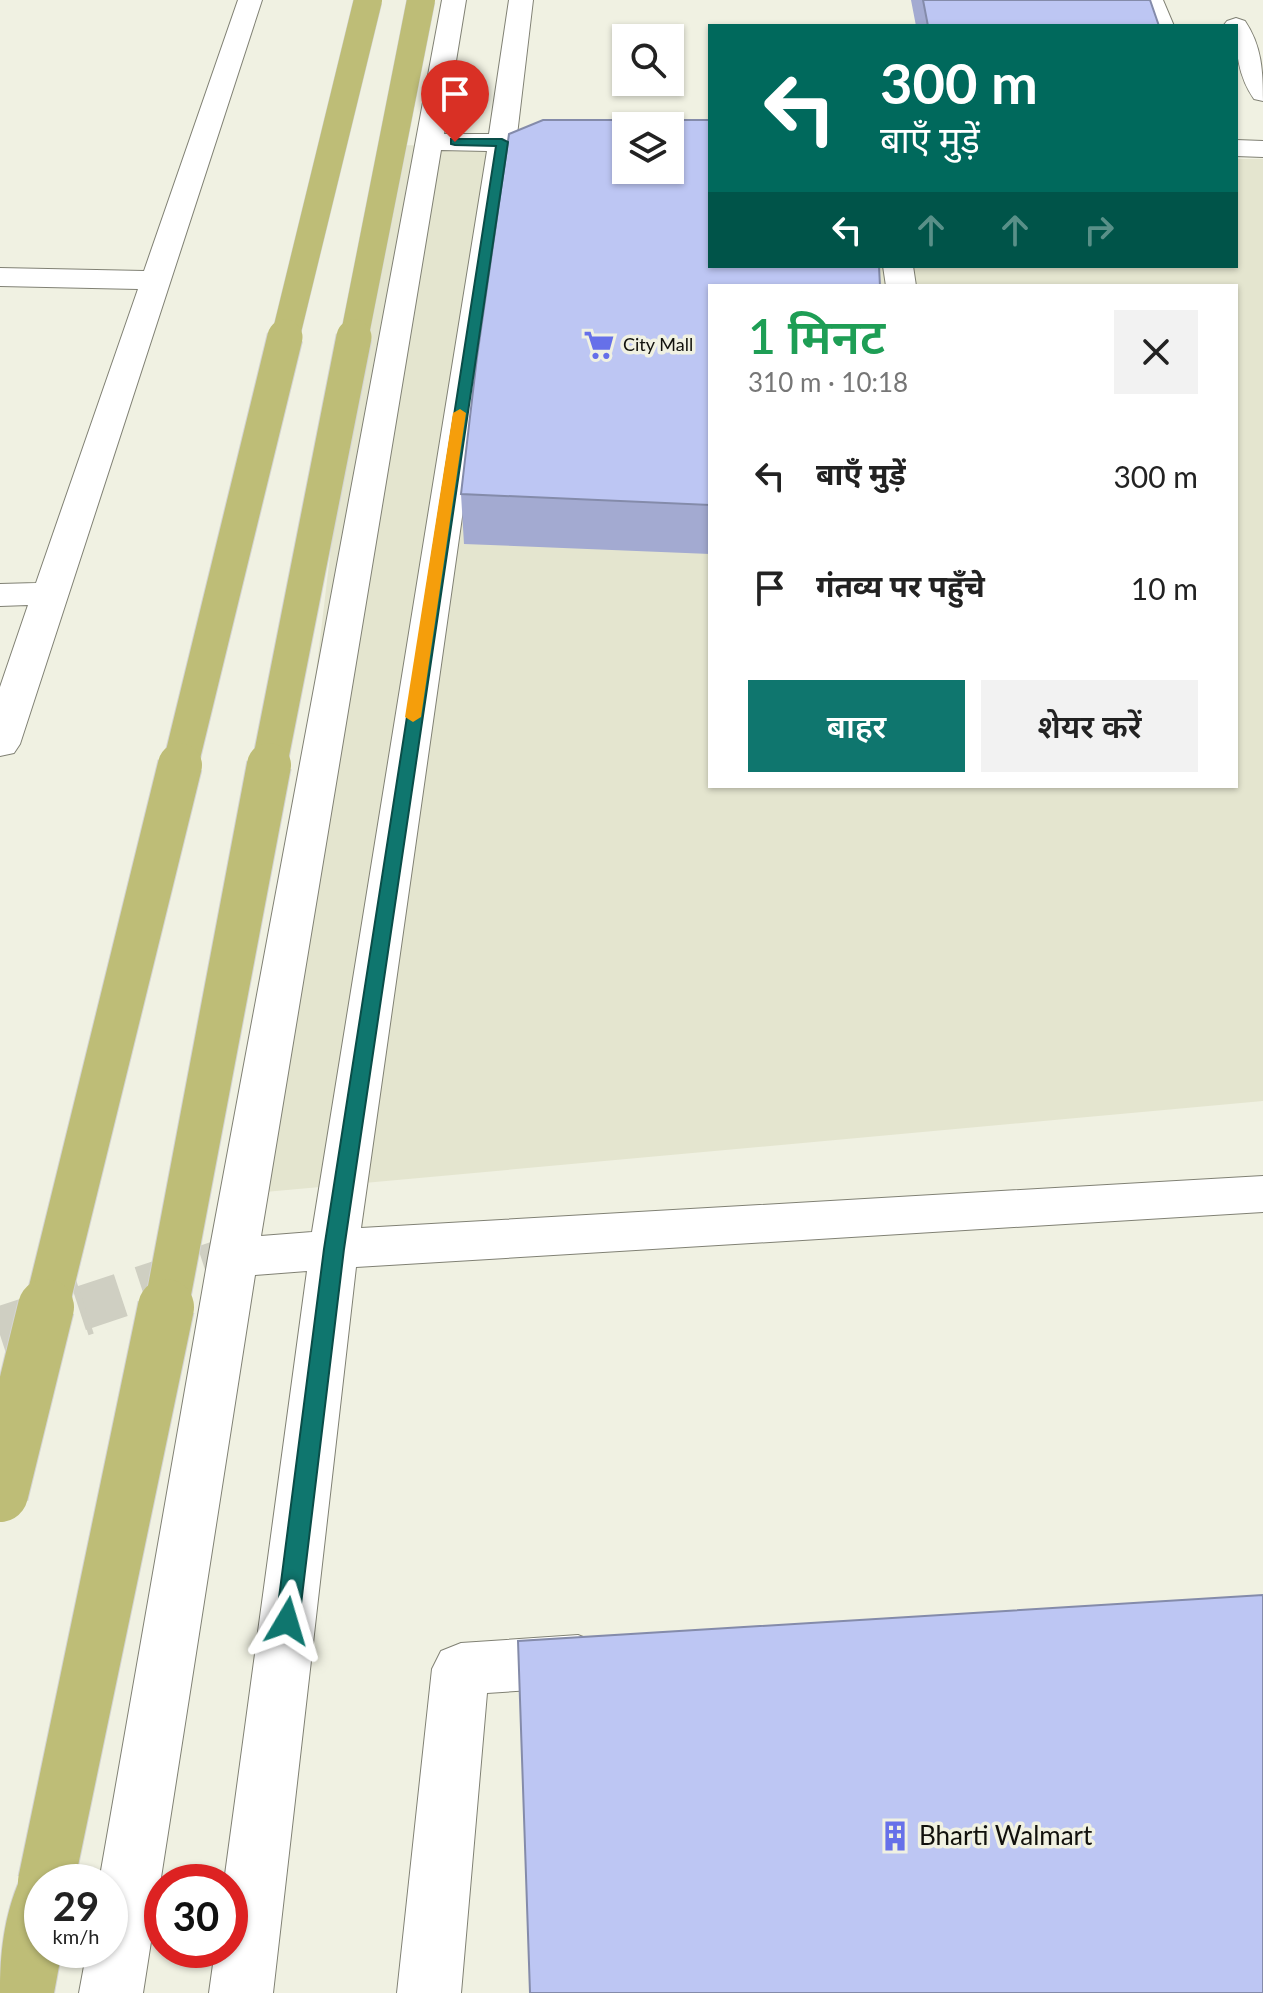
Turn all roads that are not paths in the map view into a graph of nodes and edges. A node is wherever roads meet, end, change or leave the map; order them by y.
1 (250, 0) edge
2 (368, 0) edge
3 (421, 0) edge
4 (454, 0) edge
5 (521, 0) edge
6 (1151, 0) edge
7 (1233, 19) edge
8 (1263, 22) edge
9 (1160, 24) edge
10 (1238, 31) edge
11 (1263, 93) edge
12 (431, 142) junction
13 (502, 142) junction
14 (612, 144) edge
15 (1238, 148) edge
16 (1263, 149) edge
17 (0, 277) edge
18 (158, 280) junction
19 (51, 594) junction
20 (0, 595) edge
21 (0, 744) edge
22 (1263, 1194) edge
23 (334, 1249) junction
24 (233, 1258) junction
25 (0, 1494) edge
26 (634, 1657) edge
27 (50, 1864) edge
28 (27, 1968) edge
29 (22, 1993) edge
30 (111, 1993) edge
31 (241, 1993) edge
32 (429, 1993) edge

1 - 18 street
2 - 25 main road, bridge
3 - 27 main road, bridge
4 - 12 street
5 - 13 street
6 - 9 street
7 - 8 street
10 - 11 street
12 - 13 street
12 - 24 street
13 - 14 street
13 - 23 street
15 - 16 street
17 - 18 street
18 - 19 street
19 - 20 street
19 - 21 street
22 - 23 street
23 - 24 street
23 - 31 street
24 - 30 street
26 - 32 street
28 - 29 main road

